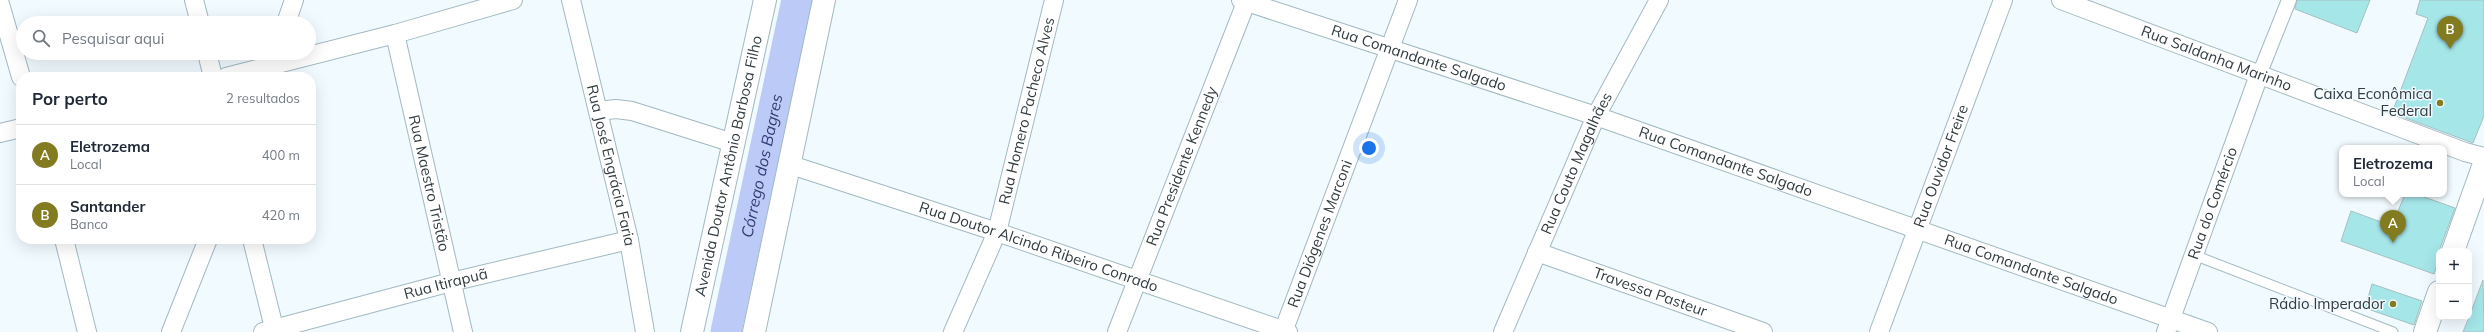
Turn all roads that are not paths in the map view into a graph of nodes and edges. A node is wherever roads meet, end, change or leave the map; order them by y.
1 (194, 0) edge
2 (294, 0) edge
3 (513, 0) edge
4 (571, 0) edge
5 (765, 0) edge
6 (824, 0) edge
7 (1054, 0) edge
8 (1408, 0) edge
9 (1659, 0) edge
10 (2003, 0) edge
11 (2062, 0) edge
12 (2289, 0) edge
13 (1245, 1) edge
14 (0, 4) edge
15 (198, 16) edge
16 (288, 16) edge
17 (395, 34) junction
18 (1391, 50) junction
19 (316, 54) edge
20 (16, 60) edge
21 (16, 60) edge
22 (209, 60) edge
23 (290, 60) edge
24 (270, 65) edge
25 (20, 72) edge
26 (212, 72) edge
27 (244, 72) edge
28 (2259, 75) junction
29 (598, 110) junction
30 (1596, 116) junction
31 (16, 129) edge
32 (0, 133) edge
33 (733, 143) junction
34 (2484, 156) edge
35 (788, 164) junction
36 (2484, 164) edge
37 (1918, 228) junction
38 (997, 232) junction
39 (629, 240) junction
40 (65, 244) edge
41 (206, 244) edge
42 (253, 244) edge
43 (2454, 248) edge
44 (1538, 252) junction
45 (2194, 255) junction
46 (1138, 281) junction
47 (451, 282) junction
48 (2436, 301) edge
49 (2168, 325) edge
50 (271, 331) edge
51 (87, 332) edge
52 (171, 332) edge
53 (463, 332) edge
54 (646, 332) edge
55 (692, 332) edge
56 (754, 332) edge
57 (953, 332) edge
58 (1117, 332) edge
59 (1285, 332) edge
60 (1503, 332) edge
61 (1763, 332) edge
62 (1880, 332) edge
63 (2208, 332) edge
64 (2393, 332) edge
65 (2426, 332) edge

1 - 15 street
2 - 16 street
3 - 17 street
4 - 29 street, Rua José Engrácia Faria
5 - 33 main road, Avenida Doutor Antônio Barbosa Filho
6 - 35 main road
7 - 38 street, Rua Homero Pacheco Alves
8 - 18 street, Rua Diógenes Marconi
9 - 30 street, Rua Couto Magalhães
10 - 37 street, Rua Ouvidor Freire
11 - 28 street, Rua Saldanha Marinho
12 - 28 street
13 - 18 street, Rua Comandante Salgado
13 - 46 street, Rua Presidente Kennedy
14 - 20 street
17 - 19 street
17 - 47 street, Rua Maestro Tristão
18 - 30 street, Rua Comandante Salgado
18 - 59 street, Rua Diógenes Marconi
21 - 25 street
22 - 26 street
23 - 24 street
24 - 27 street
28 - 34 street, Rua Saldanha Marinho
28 - 45 street, Rua do Comércio
29 - 33 street
29 - 39 street, Rua José Engrácia Faria
30 - 37 street, Rua Comandante Salgado
30 - 44 street, Rua Couto Magalhães
31 - 32 street
33 - 55 main road, Avenida Doutor Antônio Barbosa Filho
35 - 38 street, Rua Doutor Alcindo Ribeiro Conrado
35 - 56 main road
36 - 43 main road
37 - 49 street, Rua Comandante Salgado
37 - 62 street, Rua Ouvidor Freire
38 - 46 street, Rua Doutor Alcindo Ribeiro Conrado
38 - 57 street, Rua Homero Pacheco Alves
39 - 47 street, Rua Itirapuã
39 - 54 street, Rua José Engrácia Faria
40 - 51 street
41 - 52 street
42 - 50 street
44 - 60 street, Rua Couto Magalhães
44 - 61 street, Travessa Pasteur
45 - 49 street, Rua do Comércio
45 - 64 lane
46 - 58 street, Rua Presidente Kennedy
46 - 59 street, Rua Doutor Alcindo Ribeiro Conrado
47 - 50 street, Rua Itirapuã
47 - 53 street, Rua Maestro Tristão
48 - 65 main road
49 - 63 street, Rua Comandante Salgado

